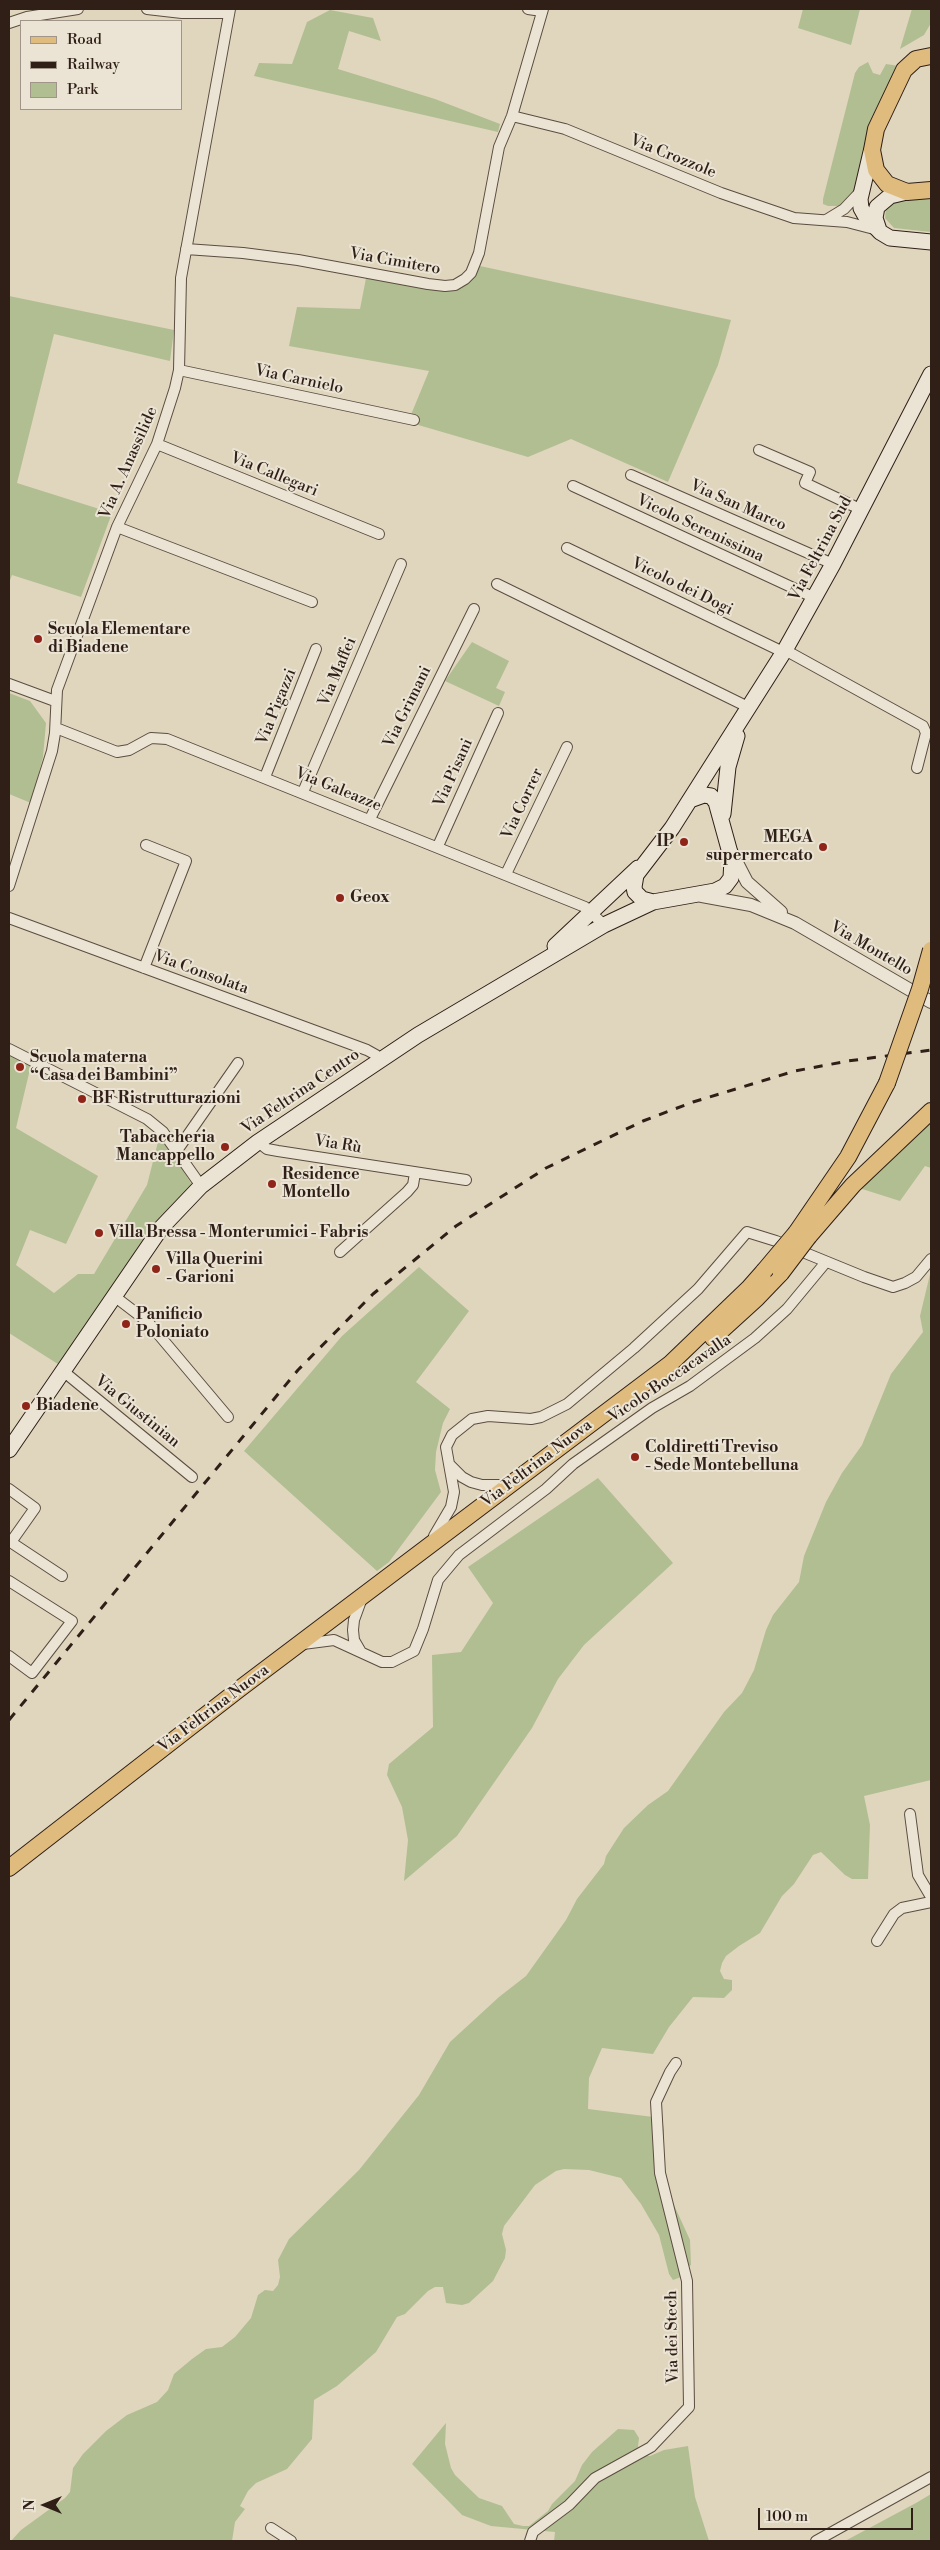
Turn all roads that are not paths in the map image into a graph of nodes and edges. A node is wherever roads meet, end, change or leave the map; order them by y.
1 (78, 9) edge
2 (147, 9) edge
3 (528, 9) edge
4 (543, 10) edge
5 (229, 11) edge
6 (21, 20) edge
7 (931, 44) edge
8 (924, 58) edge
9 (512, 116) junction
10 (872, 150) junction
11 (862, 190) junction
12 (906, 192) junction
13 (929, 192) edge
14 (822, 220) junction
15 (879, 231) junction
16 (931, 242) edge
17 (186, 249) junction
18 (179, 370) junction
19 (931, 374) edge
20 (931, 392) edge
21 (916, 402) junction
22 (414, 420) dead end
23 (157, 444) junction
24 (759, 450) dead end
25 (631, 475) dead end
26 (572, 486) dead end
27 (862, 510) junction
28 (117, 527) junction
29 (379, 534) dead end
30 (567, 548) dead end
31 (401, 564) dead end
32 (833, 564) junction
33 (497, 584) dead end
34 (815, 598) junction
35 (312, 602) dead end
36 (474, 609) dead end
37 (316, 649) dead end
38 (784, 651) junction
39 (9, 684) edge
40 (55, 701) junction
41 (748, 711) junction
42 (498, 713) dead end
43 (56, 728) junction
44 (566, 748) dead end
45 (917, 768) dead end
46 (266, 777) junction
47 (303, 792) junction
48 (690, 800) junction
49 (370, 819) junction
50 (722, 822) junction
51 (146, 846) dead end
52 (438, 846) junction
53 (730, 850) junction
54 (643, 863) junction
55 (506, 874) junction
56 (9, 886) edge
57 (690, 895) junction
58 (653, 902) junction
59 (592, 913) junction
60 (9, 918) edge
61 (795, 922) junction
62 (604, 925) junction
63 (931, 950) edge
64 (144, 968) junction
65 (525, 972) junction
66 (931, 1002) edge
67 (9, 1049) edge
68 (379, 1060) junction
69 (238, 1063) dead end
70 (931, 1111) edge
71 (258, 1142) junction
72 (176, 1152) junction
73 (415, 1173) junction
74 (466, 1180) dead end
75 (201, 1186) junction
76 (803, 1235) junction
77 (340, 1252) dead end
78 (931, 1259) edge
79 (826, 1262) junction
80 (114, 1296) junction
81 (63, 1371) junction
82 (228, 1417) dead end
83 (9, 1450) edge
84 (448, 1463) junction
85 (192, 1477) dead end
86 (512, 1484) junction
87 (9, 1489) edge
88 (10, 1542) edge
89 (406, 1563) junction
90 (62, 1576) dead end
91 (9, 1581) edge
92 (363, 1596) junction
93 (297, 1645) junction
94 (362, 1653) junction
95 (9, 1656) edge
96 (910, 1814) dead end
97 (9, 1868) edge
98 (931, 1897) edge
99 (931, 1902) edge
100 (877, 1941) dead end
101 (676, 2063) dead end
102 (931, 2477) edge
103 (271, 2528) dead end
104 (291, 2541) edge
105 (530, 2541) edge
106 (816, 2541) edge

1 - 6 street
2 - 5 street
3 - 4 street
4 - 9 street, Via Cimitero
5 - 17 street, Via A. Anassilide
7 - 8 main road
8 - 10 main road
9 - 14 street, Via Crozzole
9 - 17 street, Via Cimitero
10 - 11 main road
10 - 12 main road
11 - 14 street
11 - 15 main road
12 - 13 main road
12 - 15 main road
14 - 15 street, Via Crozzole
15 - 16 main road
17 - 18 street, Via A. Anassilide
18 - 22 street, Via Carnielo
18 - 23 street, Via A. Anassilide
19 - 21 main road, Via Feltrina Sud
20 - 21 main road, Via Feltrina Sud
21 - 27 main road, Via Feltrina Sud
23 - 28 street, Via A. Anassilide
23 - 29 street, Via Callegari
24 - 27 street
25 - 32 street, Via San Marco
26 - 34 street, Vicolo Serenissima
27 - 32 main road, Via Feltrina Sud
28 - 35 street
28 - 40 street, Via A. Anassilide
30 - 38 street, Vicolo dei Dogi
31 - 47 street, Via Maffei
32 - 34 main road, Via Feltrina Sud
33 - 41 street
34 - 38 main road, Via Feltrina Sud
36 - 49 street, Via Grimani
37 - 46 street, Via Pigazzi
38 - 41 main road, Via Feltrina Sud
38 - 45 street, Vicolo dei Dogi
39 - 40 street
40 - 43 street, Via A. Anassilide
41 - 48 main road, Via Feltrina Sud
41 - 50 main road, Via Feltrina Sud
42 - 52 street, Via Pisani
43 - 46 street, Via Galeazze
43 - 56 street, Via A. Anassilide
44 - 55 street, Via Correr
46 - 47 street, Via Galeazze
47 - 49 street, Via Galeazze
48 - 50 main road
48 - 54 main road, Via Feltrina Sud
49 - 52 street, Via Galeazze
50 - 53 main road
51 - 64 street
52 - 55 street, Via Galeazze
53 - 57 main road
53 - 61 street, Via Montello
54 - 58 main road
54 - 59 main road
55 - 59 street, Via Galeazze
57 - 58 main road
57 - 61 street, Via Montello
58 - 62 main road
59 - 62 street, Via Galeazze
59 - 65 main road, Via Feltrina Centro
60 - 64 street, Via Consolata
61 - 66 street, Via Montello
62 - 65 main road, Via Feltrina Centro
63 - 76 main road, Via Feltrina Nuova, bridge
64 - 68 street, Via Consolata
65 - 68 main road, Via Feltrina Centro
67 - 72 street
68 - 71 main road, Via Feltrina Centro
69 - 72 street
70 - 76 main road
71 - 73 street, Via Rù
71 - 75 main road, Via Feltrina Centro
72 - 75 street
73 - 74 street, Via Rù
73 - 77 street
75 - 80 main road, Via Feltrina Centro
76 - 86 main road, Via Feltrina Nuova, bridge
78 - 79 street
79 - 84 street
79 - 94 street, Vicolo Boccacavalla
80 - 81 main road, Via Feltrina Centro
80 - 82 street
81 - 83 main road, Via Feltrina Centro
81 - 85 street, Via Giustinian
84 - 86 street
84 - 89 street
86 - 89 main road, Via Feltrina Nuova
87 - 88 street
88 - 90 street
89 - 92 main road, Via Feltrina Nuova
91 - 95 street
92 - 93 main road, Via Feltrina Nuova
92 - 94 street
93 - 94 street, Vicolo Boccacavalla
93 - 97 main road, Via Feltrina Nuova
96 - 98 street
99 - 100 street
101 - 105 street, Via dei Stech
102 - 106 street
103 - 104 street

